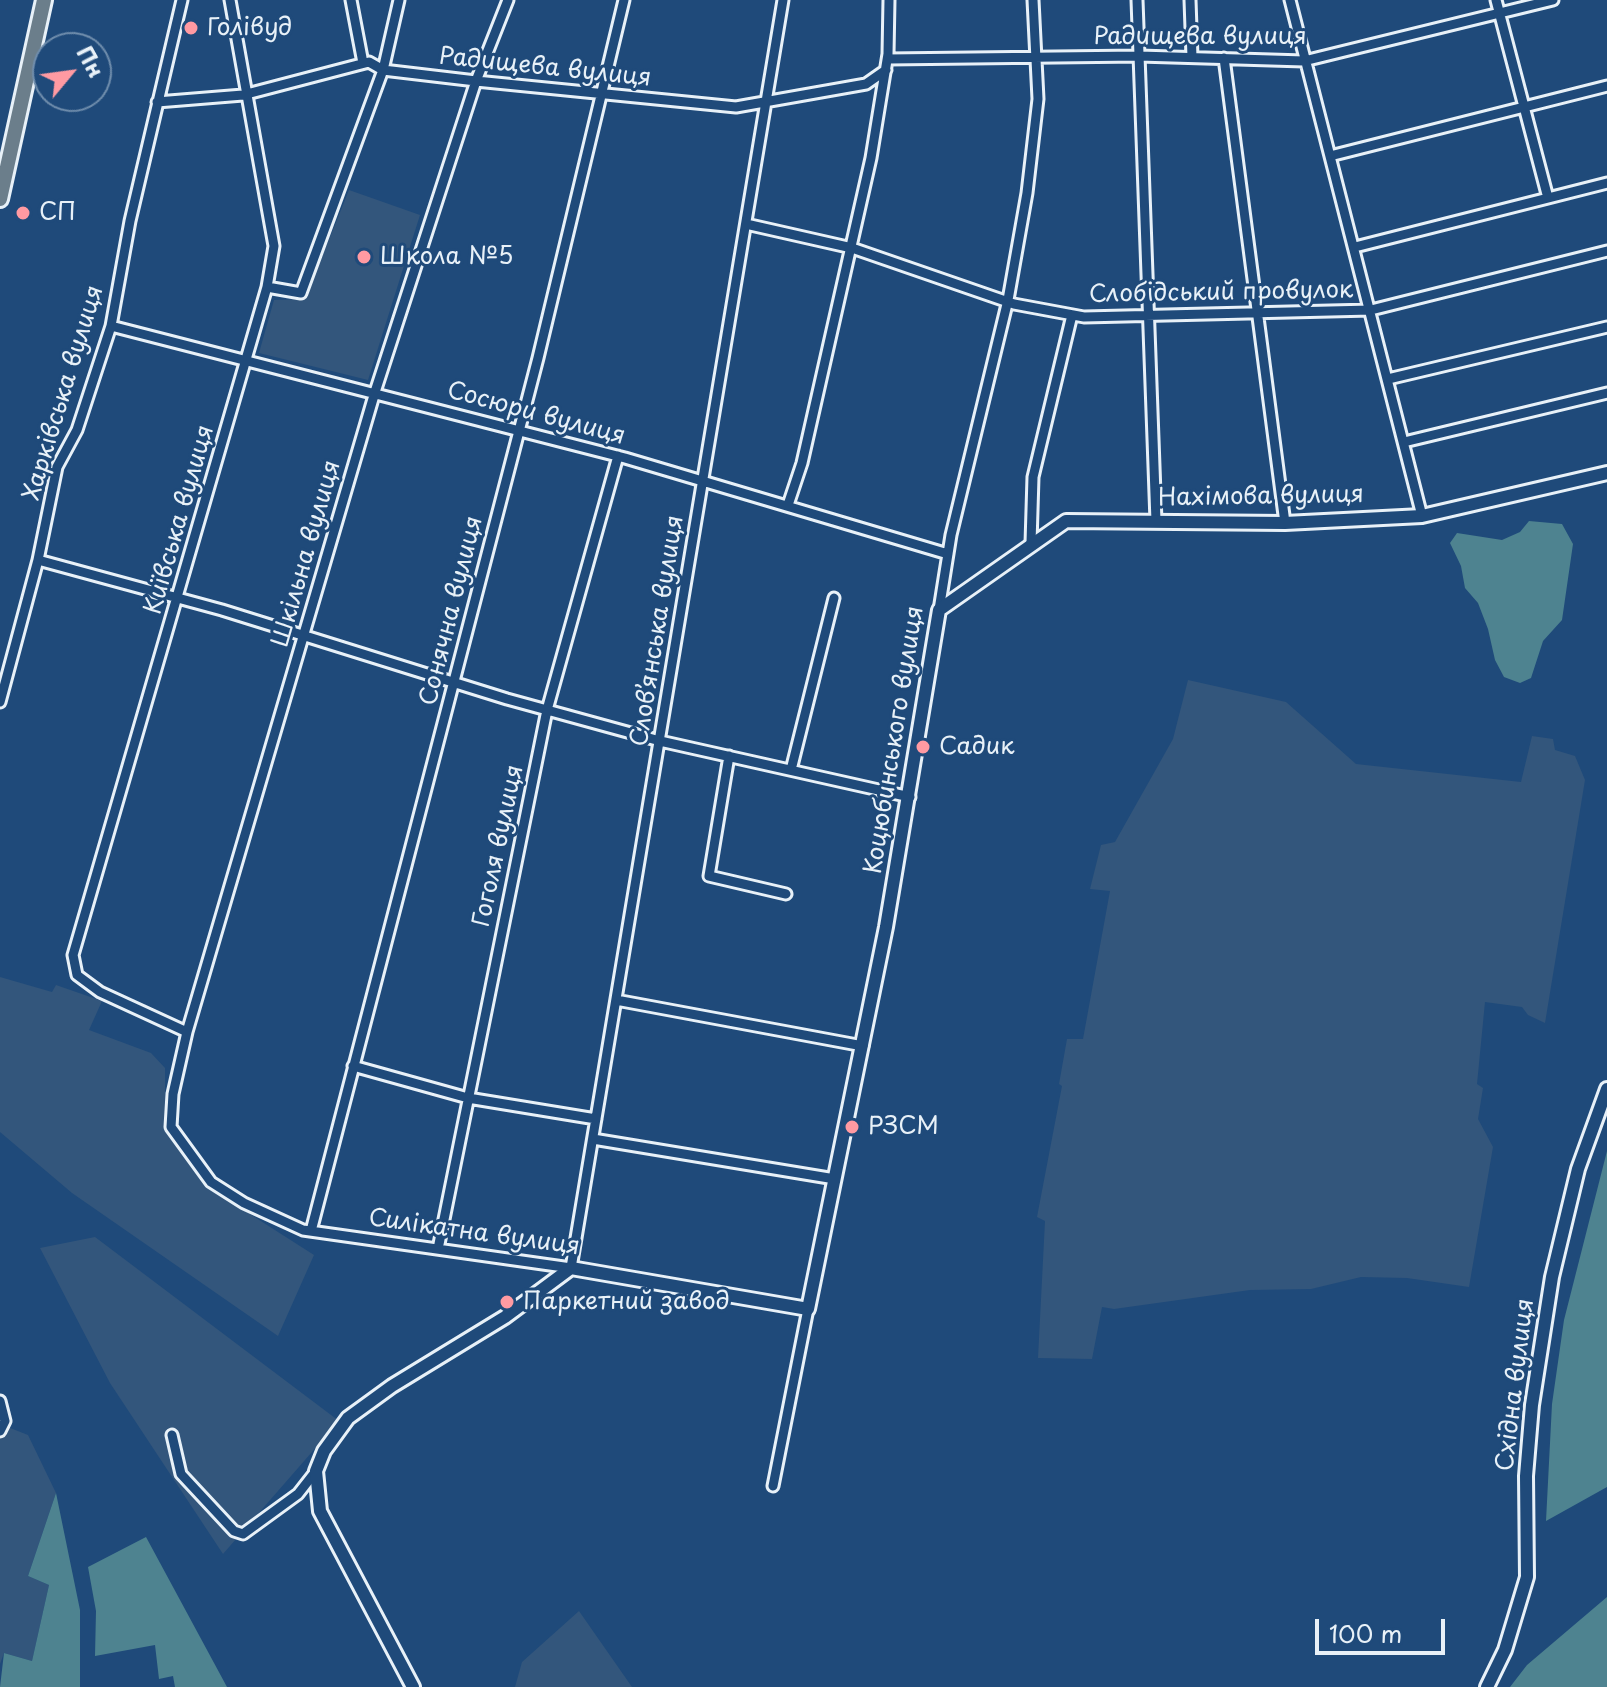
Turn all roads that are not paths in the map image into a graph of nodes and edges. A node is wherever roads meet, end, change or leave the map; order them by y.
1 (44, 0) edge
2 (182, 0) edge
3 (230, 0) edge
4 (351, 0) edge
5 (399, 0) edge
6 (508, 0) edge
7 (624, 0) edge
8 (783, 0) edge
9 (889, 0) edge
10 (1033, 0) edge
11 (1137, 0) edge
12 (1190, 0) edge
13 (1290, 0) edge
14 (1496, 0) edge
15 (1553, 0) edge
16 (1499, 13) junction
17 (1139, 56) junction
18 (1192, 57) junction
19 (1224, 58) junction
20 (888, 59) junction
21 (1036, 59) junction
22 (1304, 61) junction
23 (363, 63) junction
24 (383, 70) junction
25 (886, 70) junction
26 (476, 81) junction
27 (1607, 86) edge
28 (248, 92) junction
29 (600, 96) junction
30 (157, 102) junction
31 (766, 103) junction
32 (1524, 105) junction
33 (1330, 156) junction
34 (1607, 183) edge
35 (1548, 198) junction
36 (0, 199) edge
37 (746, 224) junction
38 (1355, 247) junction
39 (852, 248) junction
40 (1607, 251) edge
41 (267, 287) junction
42 (1008, 300) junction
43 (1371, 310) junction
44 (1258, 313) junction
45 (1072, 315) junction
46 (1147, 318) junction
47 (111, 326) junction
48 (1607, 327) edge
49 (248, 358) junction
50 (1388, 379) junction
51 (375, 392) junction
52 (1607, 393) edge
53 (517, 429) junction
54 (1404, 442) junction
55 (618, 456) junction
56 (1607, 473) edge
57 (704, 479) junction
58 (788, 505) junction
59 (1422, 516) junction
60 (1156, 521) junction
61 (1285, 523) junction
62 (1031, 543) junction
63 (948, 554) junction
64 (38, 560) junction
65 (177, 598) junction
66 (834, 598) dead end
67 (939, 610) junction
68 (304, 634) junction
69 (455, 681) junction
70 (0, 702) edge
71 (547, 710) junction
72 (660, 741) junction
73 (729, 756) junction
74 (791, 770) junction
75 (910, 797) junction
76 (786, 894) dead end
77 (616, 1000) junction
78 (187, 1032) junction
79 (863, 1046) junction
80 (353, 1066) junction
81 (1607, 1089) edge
82 (468, 1098) junction
83 (596, 1119) junction
84 (171, 1127) joint
85 (593, 1139) junction
86 (835, 1179) junction
87 (311, 1231) junction
88 (438, 1249) junction
89 (571, 1268) junction
90 (808, 1309) junction
91 (0, 1401) edge
92 (0, 1431) edge
93 (172, 1435) dead end
94 (316, 1471) junction
95 (773, 1486) dead end
96 (413, 1687) edge
97 (1487, 1687) edge

1 - 36 main road
2 - 30 street, Харківська вулиця
3 - 28 street, Київська вулиця
4 - 23 street
5 - 24 street
6 - 26 street, Шкільна вулиця
7 - 29 street, Сонячна вулиця
8 - 31 street, Слов’янська вулиця
9 - 20 street
10 - 21 street, Коцюбинського вулиця
11 - 17 street
12 - 18 street
13 - 22 street
14 - 16 street
15 - 16 street, Радищева вулиця
16 - 22 street, Радищева вулиця
16 - 32 street
17 - 18 street, Радищева вулиця
17 - 21 street, Радищева вулиця
17 - 46 street
18 - 19 street, Радищева вулиця
19 - 22 street, Радищева вулиця
19 - 44 street
20 - 21 street, Радищева вулиця
20 - 25 street
21 - 42 street, Коцюбинського вулиця
22 - 33 street
23 - 24 street, Радищева вулиця
23 - 28 street
24 - 26 street, Радищева вулиця
24 - 41 street
25 - 31 street, Радищева вулиця
25 - 39 street
26 - 29 street, Радищева вулиця
26 - 51 street, Шкільна вулиця
27 - 32 street
28 - 30 street
28 - 41 street, Київська вулиця
29 - 31 street, Радищева вулиця
29 - 53 street, Сонячна вулиця
30 - 47 street, Харківська вулиця
31 - 37 street, Слов’янська вулиця
32 - 33 street
32 - 35 street
33 - 38 street
34 - 35 street
35 - 38 street
37 - 39 street, Слобідський провулок
37 - 57 street, Слов’янська вулиця
38 - 43 street
39 - 42 street, Слобідський провулок
39 - 58 street
40 - 43 street, Слобідський провулок
41 - 49 street, Київська вулиця
42 - 45 street, Слобідський провулок
42 - 63 street, Коцюбинського вулиця
43 - 44 street, Слобідський провулок
43 - 50 street
44 - 46 street, Слобідський провулок
44 - 61 street
45 - 46 street, Слобідський провулок
45 - 62 street
46 - 60 street
47 - 49 street, Сосюри вулиця
47 - 64 street, Харківська вулиця
48 - 50 street
49 - 51 street, Сосюри вулиця
49 - 65 street, Київська вулиця
50 - 54 street
51 - 53 street, Сосюри вулиця
51 - 68 street, Шкільна вулиця
52 - 54 street
53 - 55 street, Сосюри вулиця
53 - 69 street, Сонячна вулиця
54 - 59 street
55 - 57 street, Сосюри вулиця
55 - 71 street, Гоголя вулиця
56 - 59 street, Нахімова вулиця
57 - 58 street, Сосюри вулиця
57 - 72 street, Слов’янська вулиця
58 - 63 street, Сосюри вулиця
59 - 61 street, Нахімова вулиця
60 - 61 street, Нахімова вулиця
60 - 62 street, Нахімова вулиця
62 - 67 street, Нахімова вулиця
63 - 67 street, Коцюбинського вулиця
64 - 65 street
64 - 70 street, Харківська вулиця
65 - 68 street
65 - 78 street, Київська вулиця
66 - 74 street
67 - 75 street, Коцюбинського вулиця
68 - 69 street
68 - 78 street, Шкільна вулиця
69 - 71 street
69 - 80 street, Сонячна вулиця
71 - 72 street
71 - 82 street, Гоголя вулиця
72 - 73 street
72 - 77 street, Слов’янська вулиця
73 - 74 street
73 - 76 street
74 - 75 street
75 - 79 street, Коцюбинського вулиця
77 - 79 street
77 - 83 street, Слов’янська вулиця
78 - 84 street, Шкільна вулиця
79 - 86 street, Коцюбинського вулиця
80 - 82 street
80 - 87 street, Сонячна вулиця
81 - 97 street, Східна вулиця
82 - 83 street
82 - 88 street, Гоголя вулиця
83 - 85 street, Слов’янська вулиця
84 - 87 street, Силікатна вулиця
85 - 86 street
85 - 89 street, Слов’янська вулиця
86 - 90 street, Коцюбинського вулиця
87 - 88 street, Силікатна вулиця
88 - 89 street, Силікатна вулиця
89 - 90 street, Силікатна вулиця
89 - 94 street
90 - 95 street, Коцюбинського вулиця
91 - 92 street
93 - 94 street
94 - 96 street

